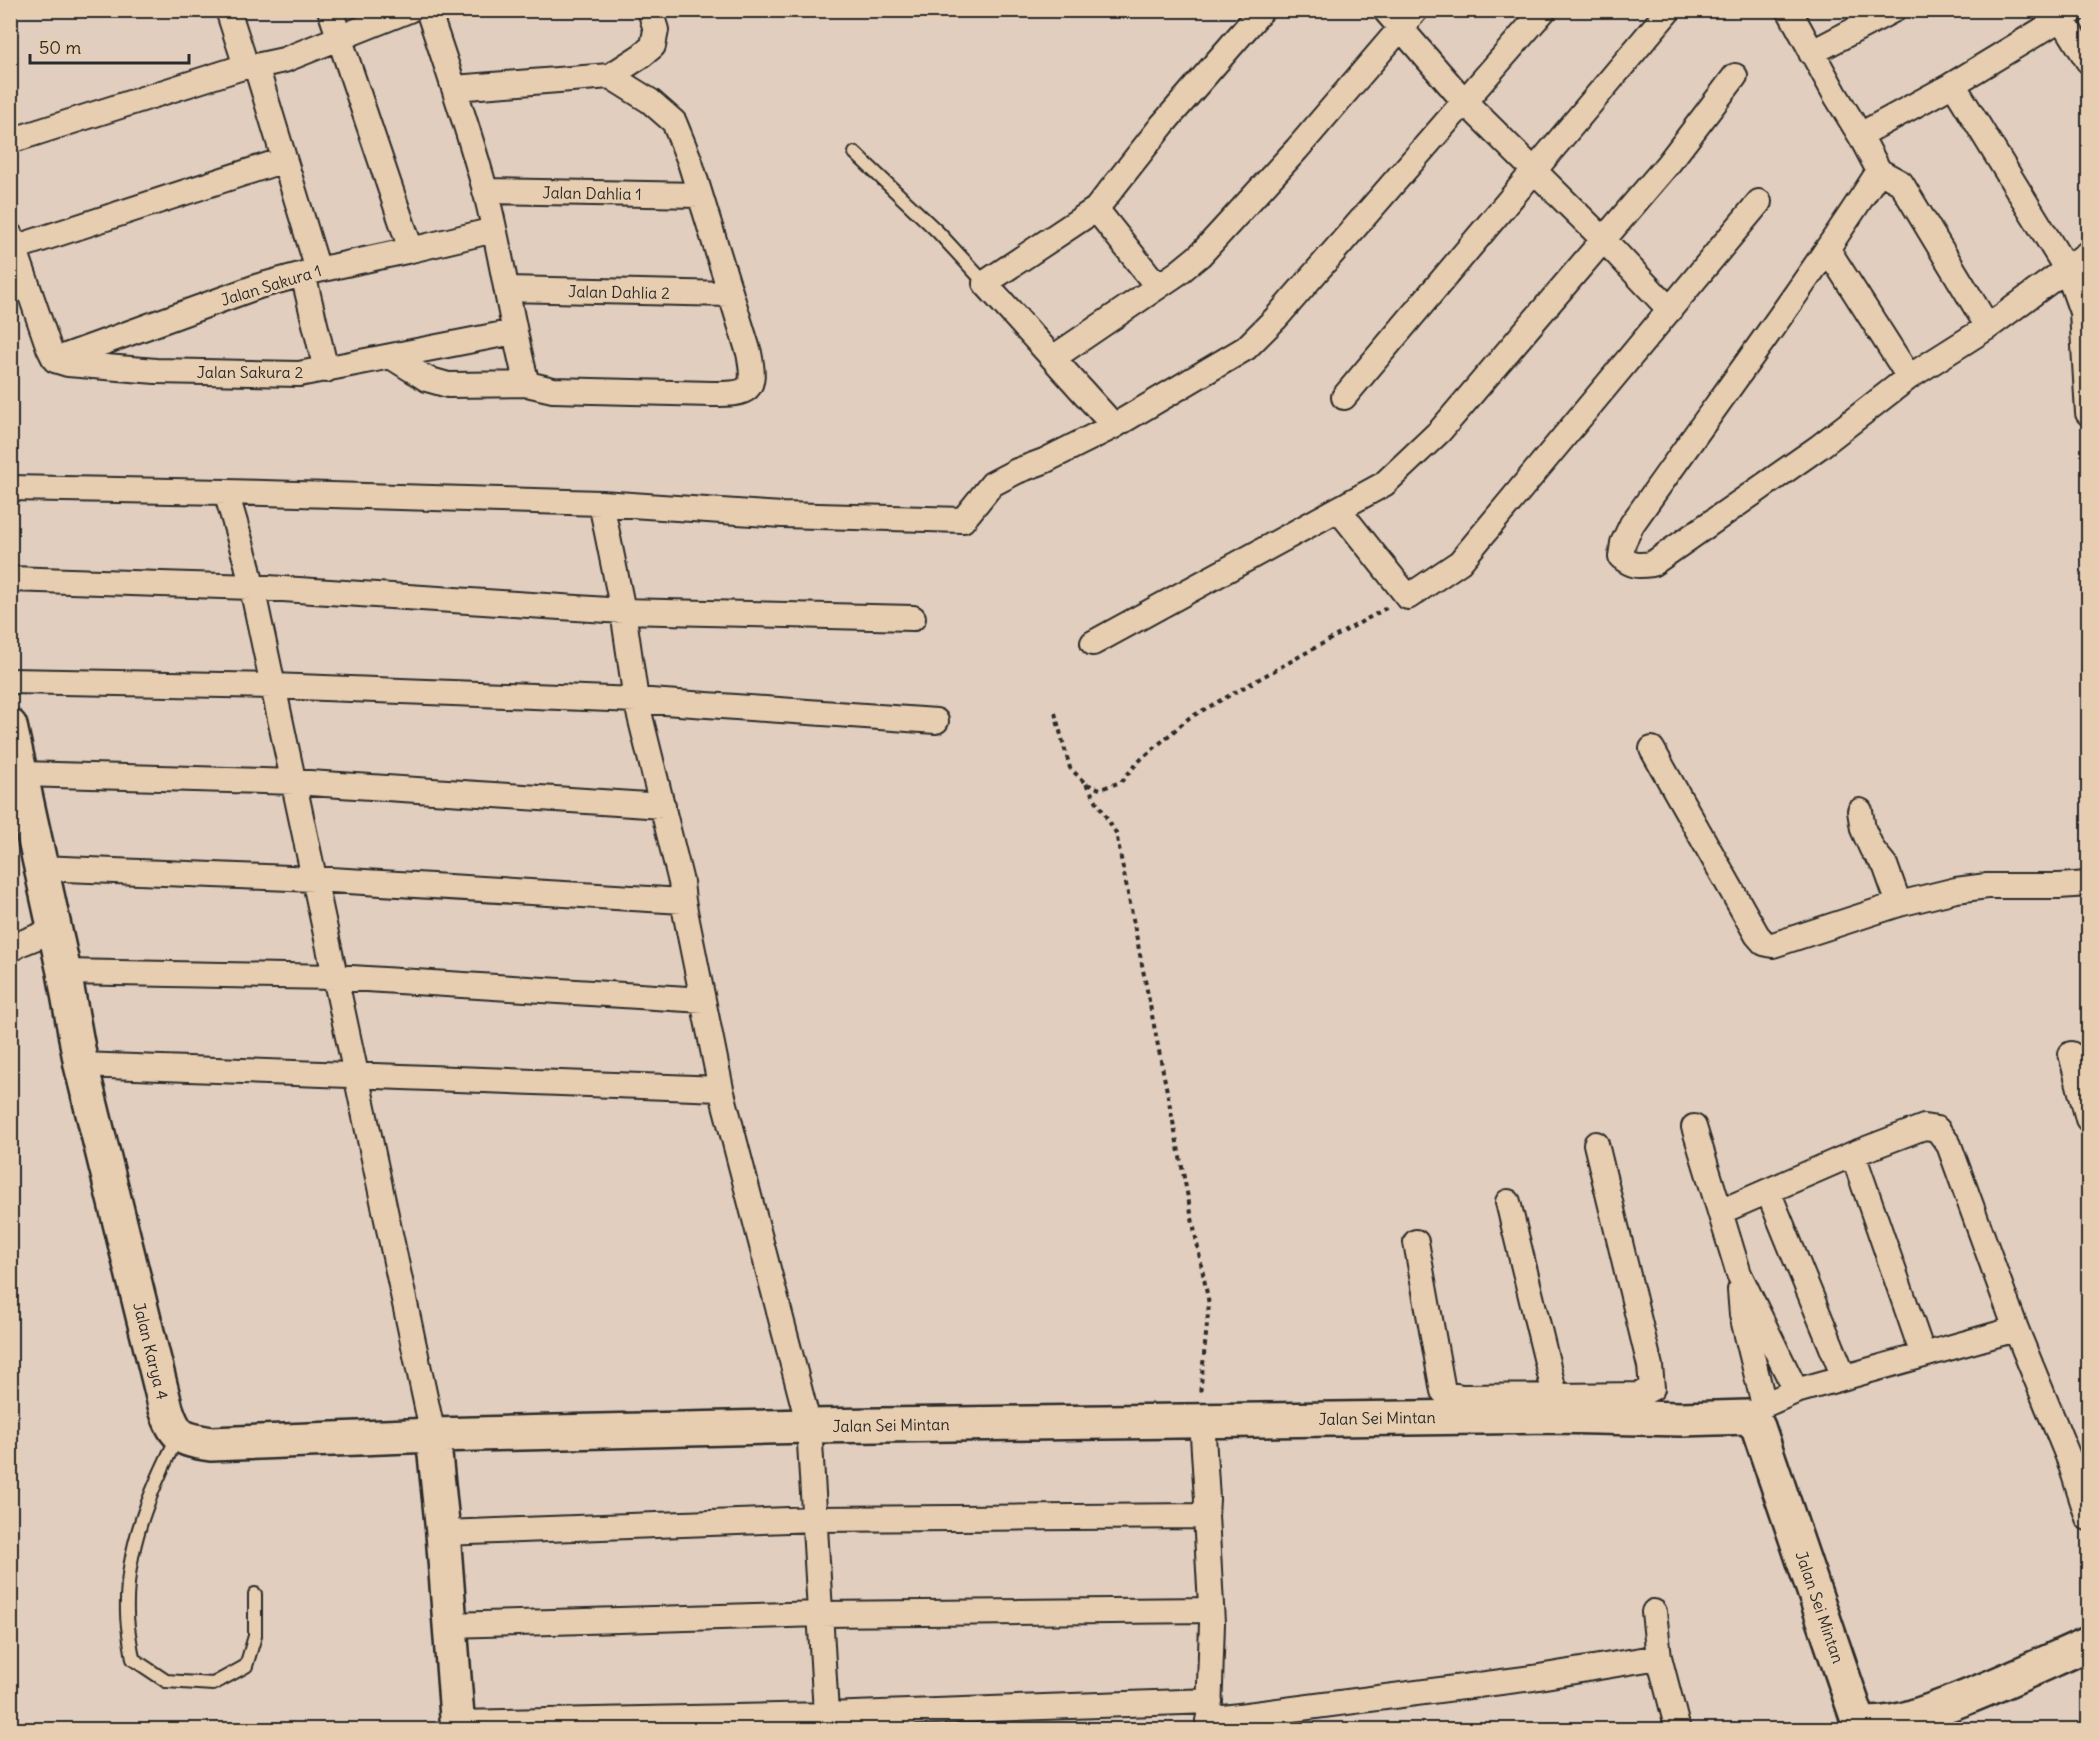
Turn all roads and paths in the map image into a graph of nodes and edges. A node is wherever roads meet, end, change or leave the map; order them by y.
1 (228, 10) edge
2 (330, 10) edge
3 (409, 10) edge
4 (428, 10) edge
5 (650, 10) edge
6 (1263, 10) edge
7 (1385, 10) edge
8 (1544, 10) edge
9 (1669, 10) edge
10 (1789, 10) edge
11 (1893, 10) edge
12 (2069, 15) edge
13 (1408, 20) edge
14 (339, 38) junction
15 (1811, 53) junction
16 (2088, 61) edge
17 (251, 66) junction
18 (610, 76) junction
19 (1735, 76) dead end
20 (1953, 84) junction
21 (454, 88) junction
22 (1464, 101) junction
23 (1860, 135) junction
24 (10, 141) edge
25 (855, 153) dead end
26 (284, 160) junction
27 (1534, 171) junction
28 (1879, 171) junction
29 (485, 191) junction
30 (699, 195) junction
31 (1759, 202) dead end
32 (1096, 209) junction
33 (494, 230) junction
34 (1604, 240) junction
35 (12, 241) edge
36 (411, 250) junction
37 (1828, 250) junction
38 (2088, 253) edge
39 (2067, 270) junction
40 (311, 272) junction
41 (1164, 282) junction
42 (985, 283) junction
43 (507, 289) junction
44 (730, 294) junction
45 (1670, 310) junction
46 (1988, 327) junction
47 (514, 332) junction
48 (392, 357) junction
49 (1053, 358) junction
50 (55, 360) junction
51 (326, 370) junction
52 (1909, 377) junction
53 (527, 384) junction
54 (1344, 397) dead end
55 (2088, 413) edge
56 (1114, 426) junction
57 (10, 488) edge
58 (226, 492) junction
59 (601, 502) junction
60 (1338, 509) junction
61 (10, 579) edge
62 (252, 587) junction
63 (1408, 597) junction
64 (623, 611) junction
65 (913, 618) dead end
66 (1093, 642) dead end
67 (10, 681) edge
68 (273, 686) junction
69 (636, 700) junction
70 (1055, 713) dead end
71 (936, 722) dead end
72 (10, 726) edge
73 (1652, 749) dead end
74 (22, 774) junction
75 (294, 782) junction
76 (1086, 784) junction
77 (663, 806) junction
78 (1860, 811) dead end
79 (40, 868) junction
80 (314, 879) junction
81 (2088, 884) edge
82 (682, 901) junction
83 (1899, 904) junction
84 (54, 930) junction
85 (10, 950) edge
86 (64, 972) junction
87 (335, 976) junction
88 (703, 1000) junction
89 (2072, 1054) dead end
90 (81, 1065) junction
91 (356, 1075) junction
92 (721, 1089) junction
93 (2088, 1119) edge
94 (1694, 1127) dead end
95 (1596, 1144) dead end
96 (1853, 1154) junction
97 (1768, 1191) junction
98 (1508, 1202) dead end
99 (1720, 1212) junction
100 (1416, 1242) dead end
101 (1739, 1274) junction
102 (2016, 1329) junction
103 (1923, 1355) junction
104 (1844, 1377) junction
105 (1796, 1391) junction
106 (1555, 1406) junction
107 (1756, 1411) junction
108 (1202, 1420) junction
109 (809, 1426) junction
110 (178, 1435) junction
111 (433, 1435) junction
112 (1206, 1516) junction
113 (2088, 1518) edge
114 (815, 1519) junction
115 (443, 1533) junction
116 (255, 1594) dead end
117 (1211, 1610) junction
118 (1654, 1612) dead end
119 (820, 1614) junction
120 (450, 1625) junction
121 (2088, 1644) edge
122 (1659, 1657) junction
123 (1206, 1717) edge
124 (827, 1722) edge
125 (457, 1726) edge
126 (1860, 1726) edge
127 (1678, 1730) edge

1 - 17 street
2 - 14 street
3 - 14 street
4 - 21 street
5 - 18 street
6 - 32 street
7 - 13 street
8 - 22 street
9 - 27 street
10 - 15 street
11 - 15 street
12 - 16 street
12 - 20 street
13 - 22 street
13 - 41 street
14 - 17 street
14 - 36 street
15 - 23 street
17 - 24 street
17 - 26 street
18 - 21 street
18 - 30 street
19 - 34 street
20 - 23 street
20 - 39 street
21 - 29 street
22 - 27 street
22 - 56 street
23 - 28 street
25 - 42 lane
26 - 35 street
26 - 40 street
27 - 34 street
27 - 54 street
28 - 37 street
28 - 46 street
29 - 30 street, Jalan Dahlia 1
29 - 33 street
30 - 44 street
31 - 45 street
32 - 41 street
32 - 42 street
33 - 36 street, Jalan Sakura 1
33 - 43 street
34 - 45 street
34 - 60 street
35 - 50 street
36 - 40 street, Jalan Sakura 1
37 - 52 street
37 - 52 street
38 - 39 street
39 - 46 street
39 - 55 street
40 - 50 street, Jalan Sakura 1
40 - 51 street
41 - 49 street
42 - 49 street
43 - 44 street, Jalan Dahlia 2
43 - 47 street
44 - 53 street
45 - 63 street
46 - 52 street
47 - 48 street, Jalan Sakura 2
47 - 53 street
48 - 51 street, Jalan Sakura 2
48 - 53 street
49 - 56 street
50 - 51 street, Jalan Sakura 2
56 - 59 street
57 - 58 street
58 - 59 street
58 - 62 street
59 - 64 street
60 - 63 street
60 - 66 street
61 - 62 street
62 - 64 street
62 - 68 street
63 - 76 path
64 - 65 street
64 - 69 street
67 - 68 street
68 - 69 street
68 - 75 street
69 - 71 street
69 - 77 street
70 - 76 path
72 - 74 street, Jalan Karya 4
73 - 83 street
74 - 75 street
74 - 79 street, Jalan Karya 4
75 - 77 street
75 - 80 street
76 - 108 path
77 - 82 street
78 - 83 street
79 - 80 street
79 - 84 street, Jalan Karya 4
80 - 82 street
80 - 87 street
81 - 83 street
82 - 88 street
84 - 85 street
84 - 86 street, Jalan Karya 4
86 - 87 street
86 - 90 street, Jalan Karya 4
87 - 88 street
87 - 91 street
88 - 92 street
89 - 93 street
90 - 91 street
90 - 110 street, Jalan Karya 4
91 - 92 street
91 - 111 street
92 - 109 street
94 - 99 street
95 - 106 street
96 - 97 street
96 - 102 street
96 - 103 street
97 - 99 street
97 - 104 street
98 - 106 street
99 - 101 street
100 - 106 street
101 - 105 street
101 - 107 street
102 - 103 street
102 - 113 street
103 - 104 street
104 - 105 street
105 - 107 street
106 - 107 street, Jalan Sei Mintan
106 - 108 street, Jalan Sei Mintan
107 - 126 street, Jalan Sei Mintan
108 - 109 street, Jalan Sei Mintan
108 - 112 street
109 - 111 street, Jalan Sei Mintan
109 - 114 street
110 - 111 street
110 - 116 lane
111 - 115 street
112 - 114 street
112 - 117 street
114 - 115 street
114 - 119 street
115 - 120 street
117 - 119 street
117 - 123 street
118 - 122 street
119 - 120 street
119 - 124 street
120 - 125 street
121 - 126 street, Jalan Sei Mintan
122 - 123 street
122 - 127 street
123 - 124 street
124 - 125 street

